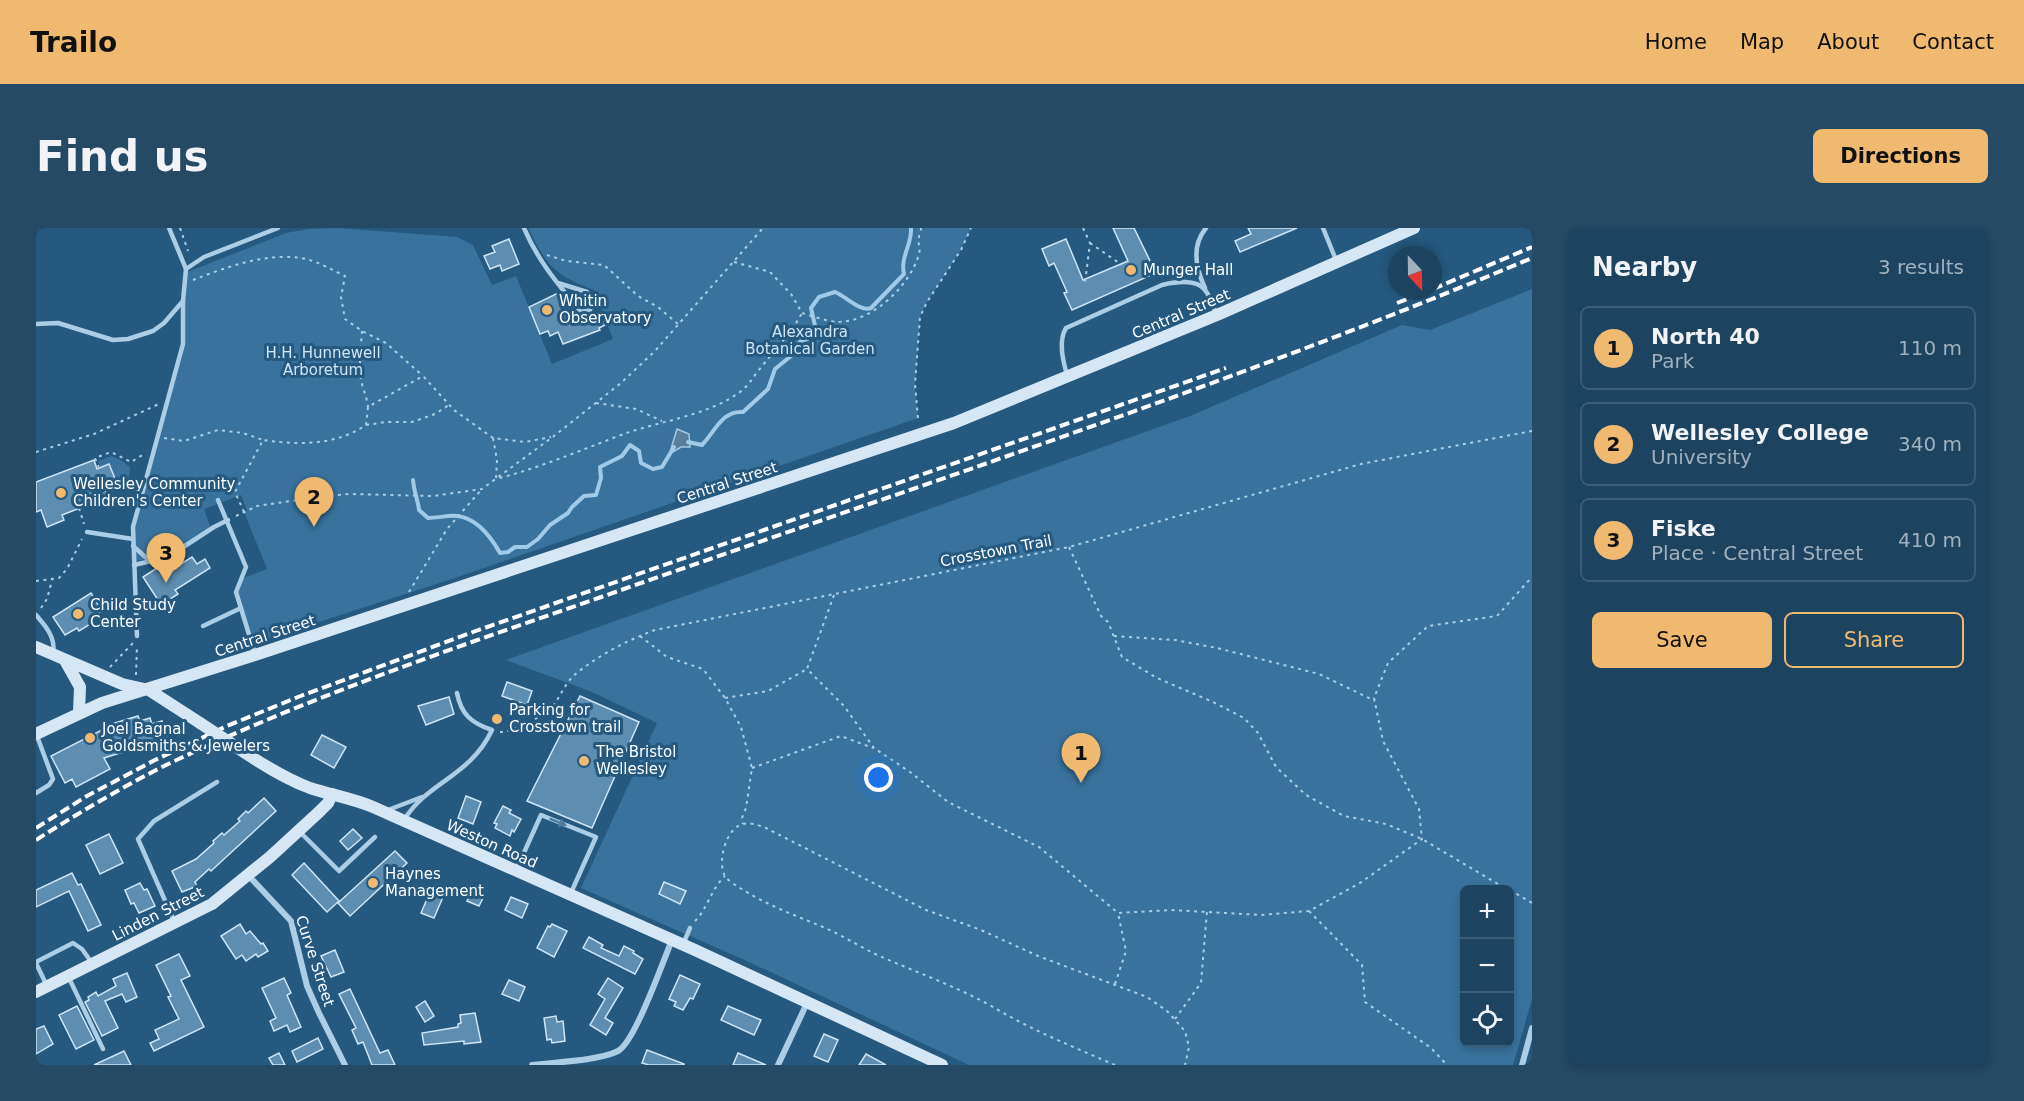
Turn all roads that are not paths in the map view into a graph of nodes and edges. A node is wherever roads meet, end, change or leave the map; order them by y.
1 (169, 228) edge
2 (259, 228) edge
3 (278, 228) edge
4 (524, 228) edge
5 (1206, 228) edge
6 (1323, 228) edge
7 (1414, 228) edge
8 (1389, 233) edge
9 (260, 235) junction
10 (1337, 263) junction
11 (186, 269) junction
12 (558, 283) junction
13 (1204, 288) junction
14 (183, 301) junction
15 (1217, 315) junction
16 (36, 324) edge
17 (1068, 378) junction
18 (218, 500) dead end
19 (228, 520) junction
20 (87, 532) road end
21 (133, 539) junction
22 (133, 546) junction
23 (151, 562) junction
24 (134, 565) junction
25 (241, 608) junction
26 (36, 616) edge
27 (203, 626) dead end
28 (136, 636) dead end
29 (36, 648) edge
30 (53, 655) junction
31 (255, 655) junction
32 (66, 662) junction
33 (149, 690) junction
34 (457, 693) dead end
35 (78, 713) junction
36 (36, 734) edge
37 (216, 782) dead end
38 (36, 793) edge
39 (332, 794) junction
40 (425, 797) junction
41 (384, 812) junction
42 (404, 821) junction
43 (298, 831) junction
44 (375, 837) dead end
45 (516, 871) junction
46 (248, 875) junction
47 (570, 895) junction
48 (175, 923) junction
49 (690, 928) road end
50 (677, 943) junction
51 (36, 963) edge
52 (93, 964) junction
53 (68, 976) junction
54 (42, 989) edge
55 (807, 1002) junction
56 (1532, 1028) edge
57 (102, 1049) dead end
58 (345, 1065) edge
59 (532, 1065) edge
60 (778, 1065) edge
61 (942, 1065) edge
62 (1522, 1065) edge

1 - 11 lane
2 - 9 lane
3 - 9 lane
4 - 12 lane
5 - 13 lane
6 - 10 lane
7 - 8 main road, Central Street
8 - 10 main road, Central Street
9 - 11 lane
10 - 15 main road, Central Street
11 - 14 lane
12 - 12 lane
13 - 15 lane
13 - 17 lane
14 - 16 lane
14 - 21 lane
15 - 17 main road, Central Street
17 - 31 main road, Central Street
18 - 19 lane
19 - 23 lane
19 - 25 lane
20 - 21 lane
21 - 22 lane
22 - 23 lane
22 - 24 lane
23 - 24 lane
24 - 28 lane
25 - 27 lane
25 - 31 lane
26 - 30 lane
29 - 30 main road, Weston Road
30 - 32 main road, Weston Road
31 - 33 main road, Central Street
32 - 33 main road, Weston Road
32 - 35 main road
33 - 35 main road, Central Street
33 - 39 main road, Weston Road, bridge
34 - 40 lane
35 - 36 main road, Central Street
36 - 38 lane
37 - 48 lane
39 - 41 main road, Weston Road
39 - 43 main road, Linden Street
40 - 41 lane
40 - 42 lane
41 - 42 main road, Weston Road
42 - 45 main road, Weston Road
43 - 44 lane
43 - 46 main road, Linden Street
45 - 47 main road, Weston Road
45 -> 47 lane
46 - 48 main road, Linden Street
46 - 58 street, Curve Street
47 - 50 main road, Weston Road
48 - 52 main road, Linden Street
49 - 50 lane
50 - 55 main road, Weston Road
50 - 59 street
51 - 52 lane
51 - 54 lane
52 - 53 main road, Linden Street
53 - 54 main road, Linden Street
53 - 57 lane
55 - 60 street
55 - 61 main road, Weston Road
56 - 62 street

